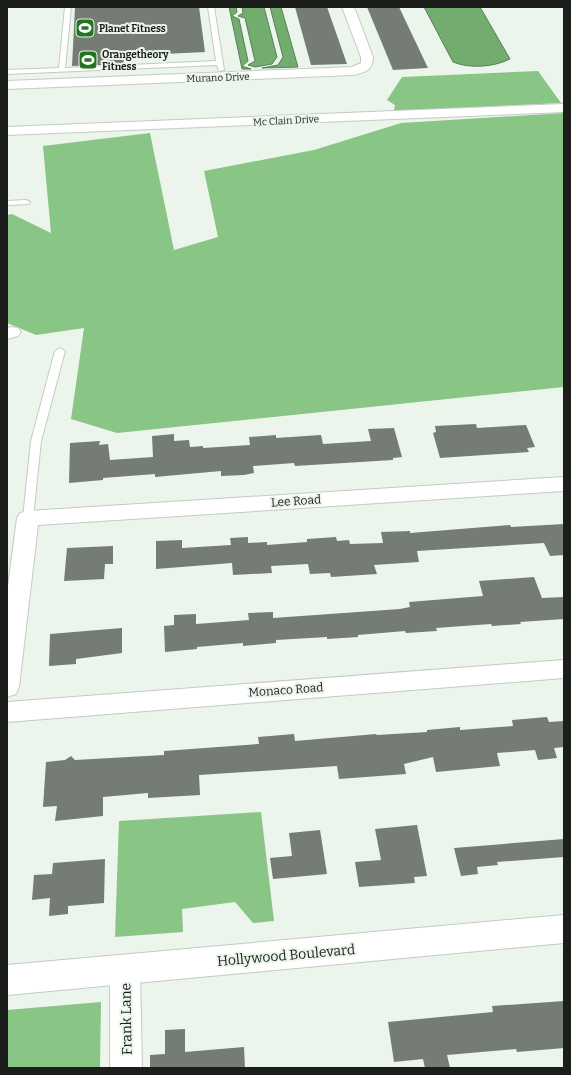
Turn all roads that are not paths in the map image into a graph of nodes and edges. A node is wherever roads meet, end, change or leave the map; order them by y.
1 (68, 7) edge
2 (211, 7) edge
3 (348, 7) edge
4 (220, 63) junction
5 (62, 70) junction
6 (7, 72) edge
7 (223, 76) junction
8 (7, 84) edge
9 (564, 108) edge
10 (7, 131) edge
11 (26, 202) dead end
12 (7, 203) edge
13 (7, 330) edge
14 (7, 334) edge
15 (60, 351) dead end
16 (564, 484) edge
17 (28, 518) junction
18 (13, 583) edge
19 (564, 669) edge
20 (7, 687) edge
21 (7, 712) edge
22 (564, 930) edge
23 (125, 970) junction
24 (7, 980) edge
25 (126, 1068) edge

1 - 5 lane
2 - 4 lane
3 - 7 street, Murano Drive
4 - 5 lane
4 - 7 lane
5 - 6 lane
7 - 8 street, Murano Drive
9 - 10 street, Mc Clain Drive
11 - 12 lane
13 - 14 street
15 - 17 lane
16 - 17 street, Lee Road
17 - 18 street
18 - 20 street
19 - 21 street, Monaco Road
22 - 23 street, Hollywood Boulevard
23 - 24 street, Hollywood Boulevard
23 - 25 street, Frank Lane

